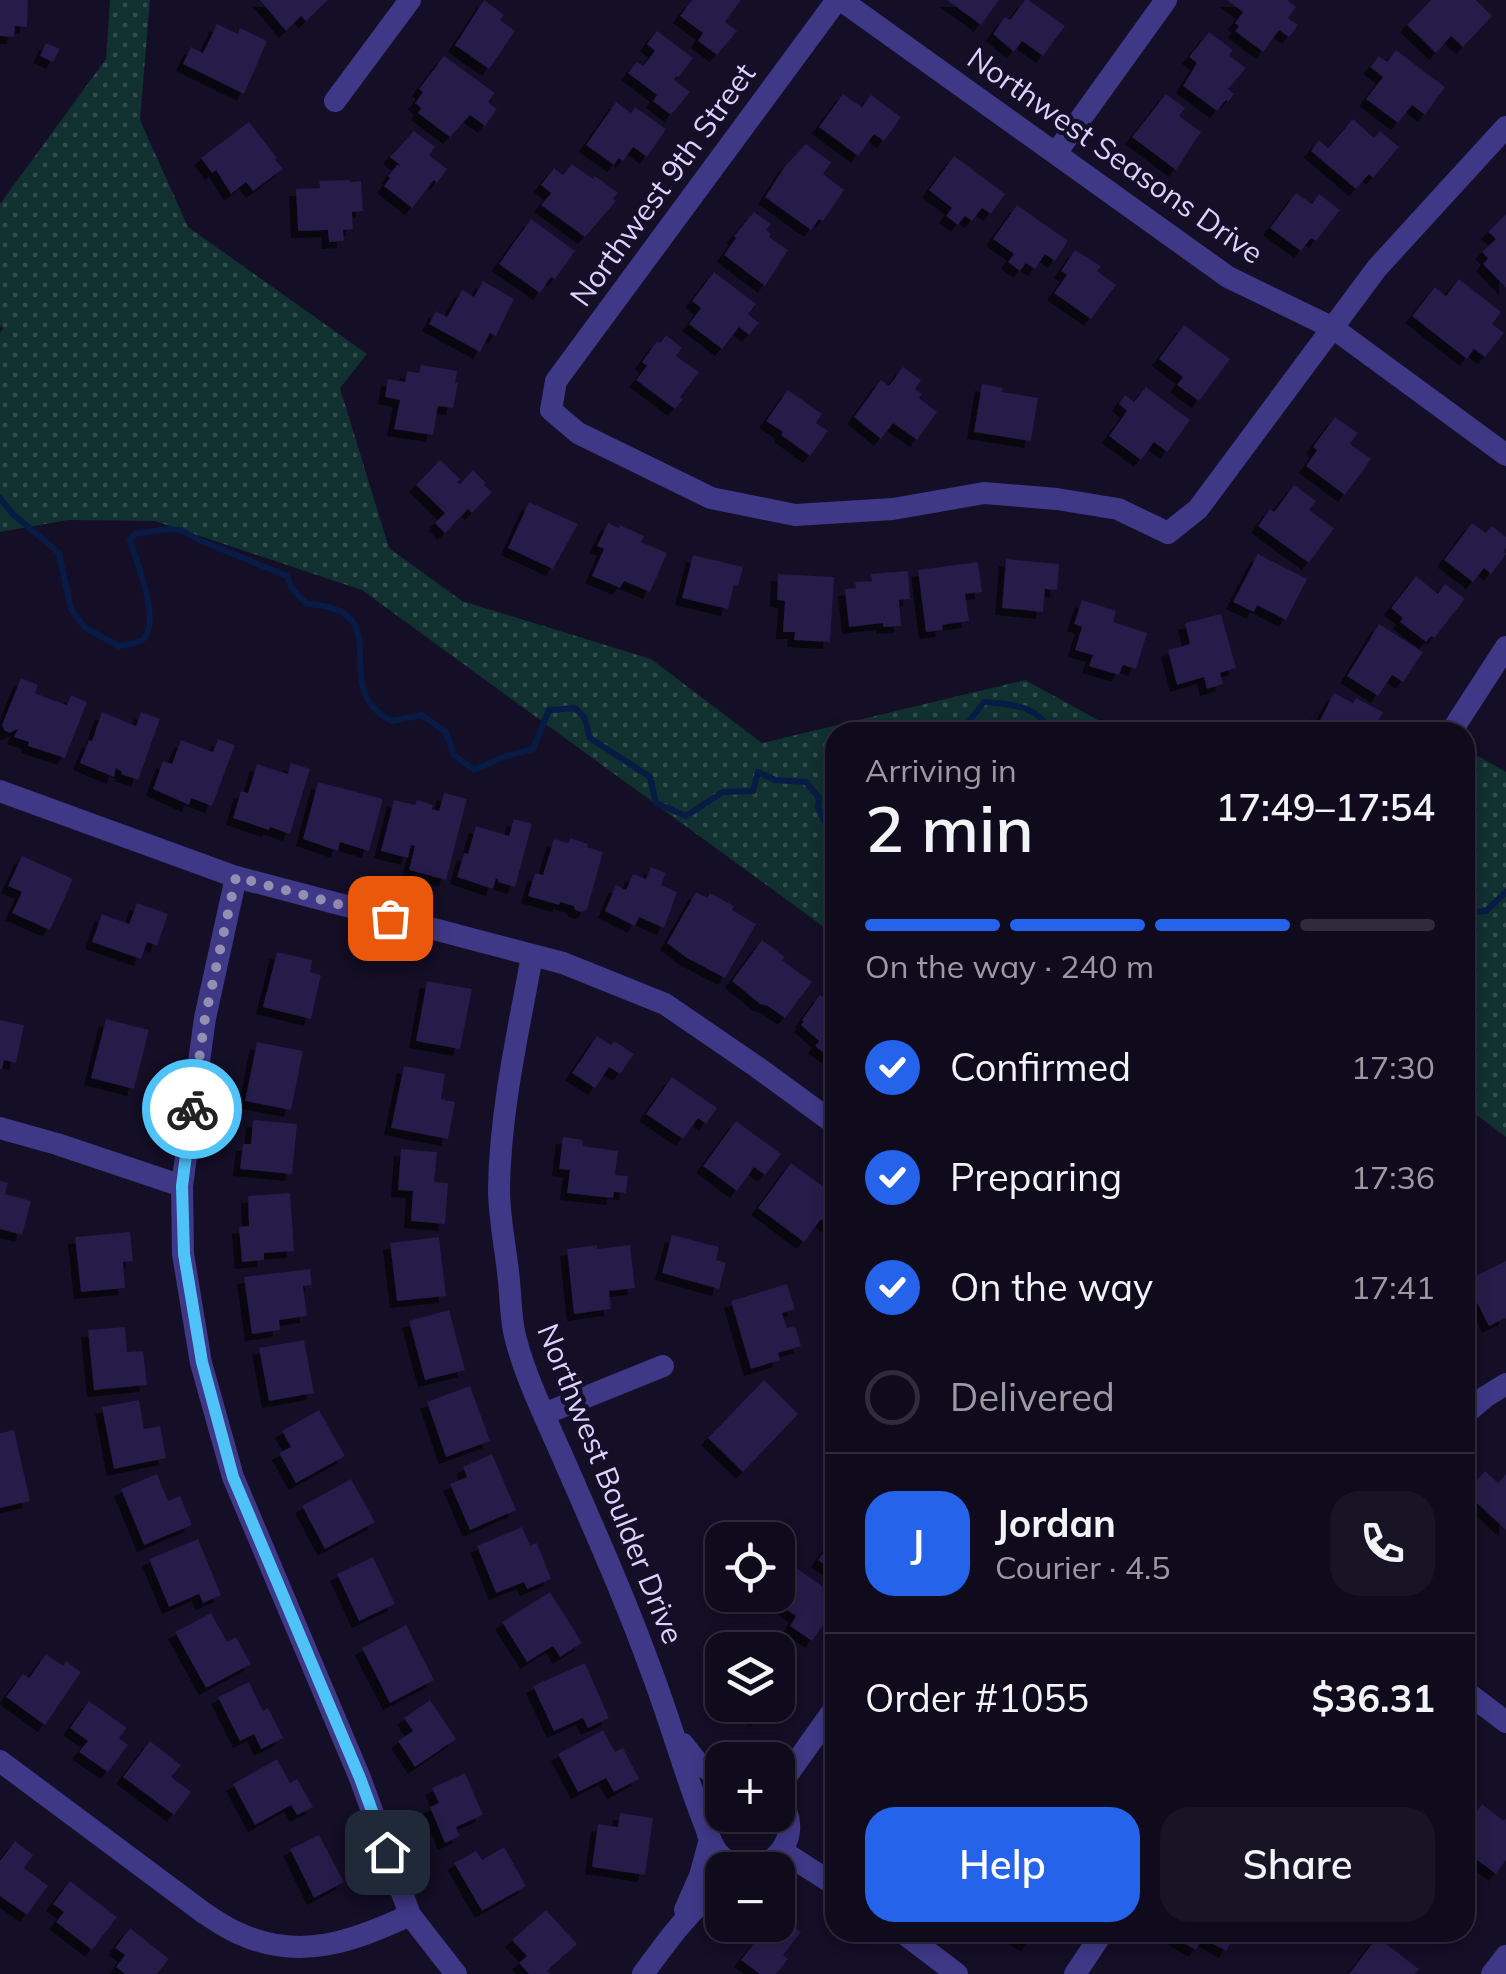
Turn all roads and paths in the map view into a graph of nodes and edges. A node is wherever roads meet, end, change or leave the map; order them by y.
1 (410, 0) edge
2 (839, 0) edge
3 (1166, 0) edge
4 (335, 101) dead end
5 (1506, 127) edge
6 (1056, 154) junction
7 (1333, 328) junction
8 (1506, 455) edge
9 (1506, 647) edge
10 (1457, 722) edge
11 (0, 791) edge
12 (236, 877) junction
13 (532, 956) junction
14 (825, 1117) edge
15 (0, 1128) edge
16 (182, 1186) junction
17 (663, 1366) dead end
18 (1506, 1384) edge
19 (1475, 1406) edge
20 (544, 1414) junction
21 (1475, 1699) edge
22 (825, 1722) edge
23 (1506, 1722) edge
24 (674, 1734) junction
25 (0, 1761) edge
26 (795, 1764) edge
27 (705, 1768) edge
28 (709, 1832) edge
29 (789, 1832) edge
30 (709, 1836) junction
31 (782, 1850) junction
32 (716, 1852) edge
33 (780, 1852) edge
34 (825, 1878) edge
35 (705, 1898) edge
36 (410, 1914) junction
37 (677, 1927) junction
38 (915, 1942) edge
39 (1096, 1942) edge
40 (1506, 1956) edge
41 (456, 1974) edge
42 (643, 1974) edge
43 (956, 1974) edge
44 (1075, 1974) edge
45 (1492, 1974) edge

1 - 4 street
2 - 6 street, Northwest Seasons Drive
2 - 7 street, Northwest 9th Street
3 - 6 street
5 - 7 street
6 - 7 street, Northwest Seasons Drive
7 - 8 street, Northwest Seasons Drive
9 - 10 street
11 - 12 street
12 - 13 street
12 - 16 street
13 - 14 street
13 - 20 street, Northwest Boulder Drive
15 - 16 street
16 - 36 street
17 - 20 street
18 - 19 street
20 - 24 street, Northwest Boulder Drive
21 - 23 street
22 - 26 street
24 - 27 street, Northwest Boulder Drive
24 - 30 street, Northwest Boulder Drive
25 - 36 street
28 - 30 street
29 - 31 street
30 - 32 street
30 - 37 street
31 - 33 street
31 - 34 street
35 - 37 street
36 - 41 street
37 - 42 street
38 - 43 street
39 - 44 street
40 - 45 street

